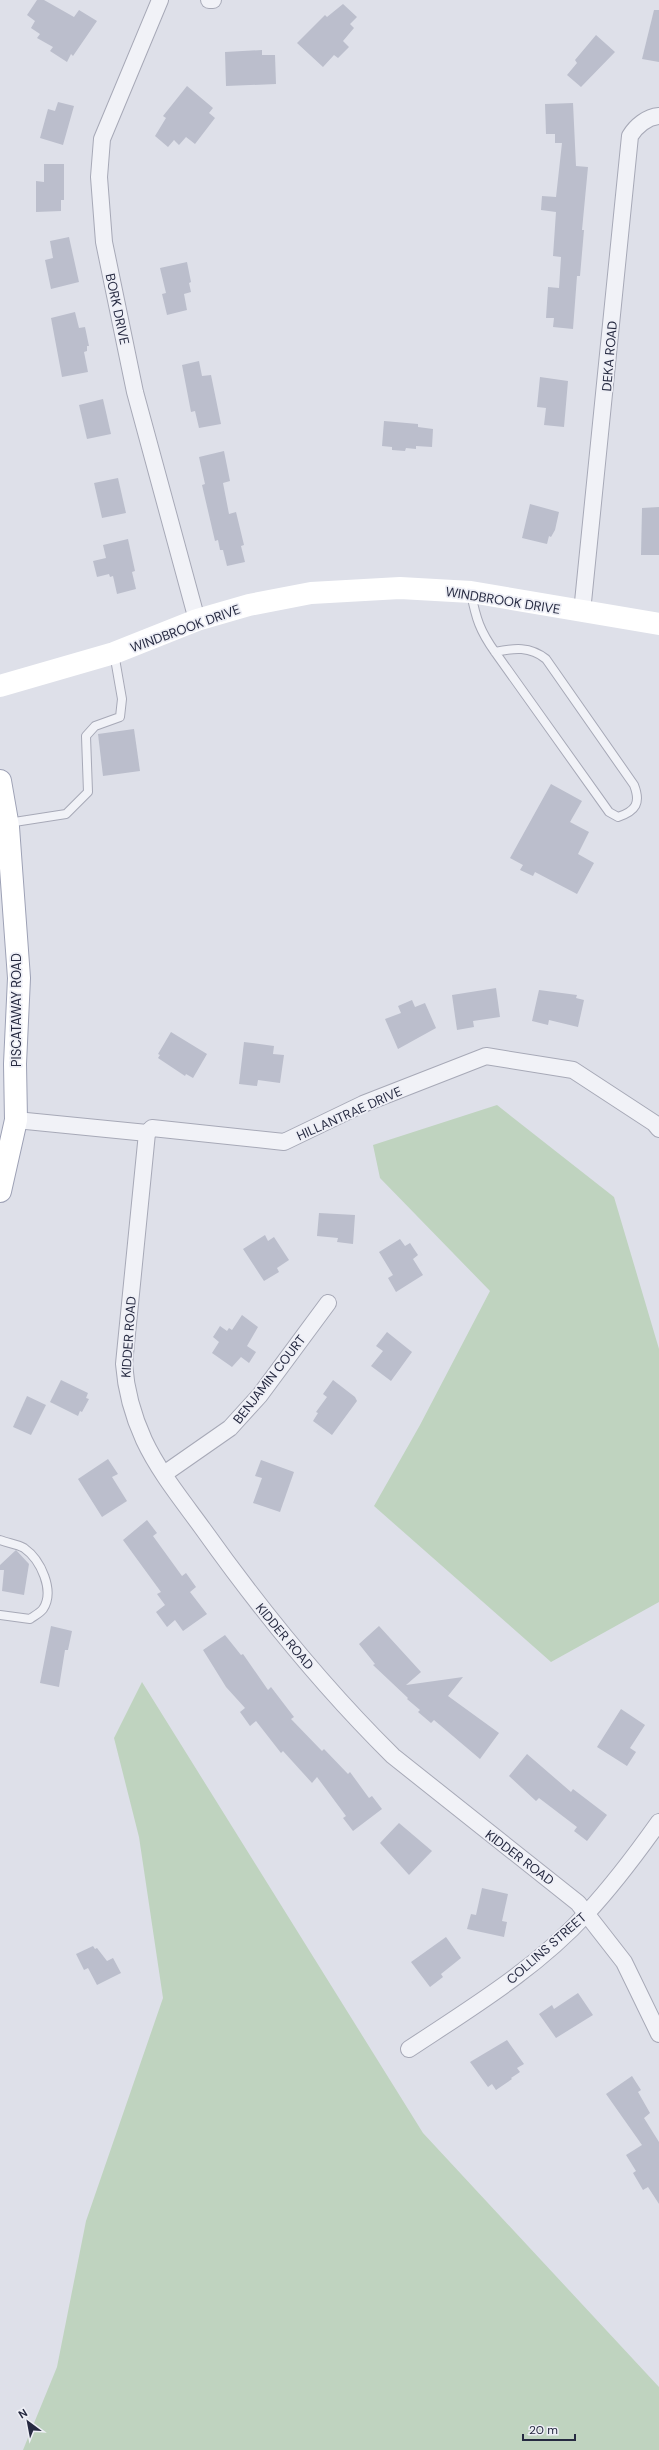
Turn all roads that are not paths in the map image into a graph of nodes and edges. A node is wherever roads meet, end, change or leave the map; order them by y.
1 (160, 0) edge
2 (209, 0) edge
3 (213, 0) edge
4 (659, 116) edge
5 (471, 592) junction
6 (582, 612) junction
7 (197, 620) junction
8 (659, 624) edge
9 (495, 652) junction
10 (114, 653) junction
11 (0, 686) edge
12 (0, 781) edge
13 (7, 824) junction
14 (16, 1120) junction
15 (659, 1129) edge
16 (147, 1133) junction
17 (0, 1190) edge
18 (328, 1303) dead end
19 (164, 1474) junction
20 (0, 1540) edge
21 (0, 1615) edge
22 (659, 1822) edge
23 (587, 1913) junction
24 (659, 2034) edge
25 (409, 2049) dead end

1 - 7 street, BORK DRIVE
2 - 3 street
4 - 6 street, DEKA ROAD
5 - 6 street, WINDBROOK DRIVE
5 - 7 street, WINDBROOK DRIVE
5 - 9 lane
6 - 8 street, WINDBROOK DRIVE
7 - 10 street, WINDBROOK DRIVE
9 - 9 lane
10 - 11 street, WINDBROOK DRIVE
10 - 13 lane
12 - 13 street, PISCATAWAY ROAD
13 - 14 street, PISCATAWAY ROAD
14 - 16 street, HILLANTRAE DRIVE
14 - 17 street, PISCATAWAY ROAD
15 - 16 street, HILLANTRAE DRIVE
16 - 19 street, KIDDER ROAD
18 - 19 street, BENJAMIN COURT
19 - 23 street, KIDDER ROAD
20 - 21 lane
22 - 23 street, COLLINS STREET
23 - 24 street, KIDDER ROAD
23 - 25 street, COLLINS STREET

